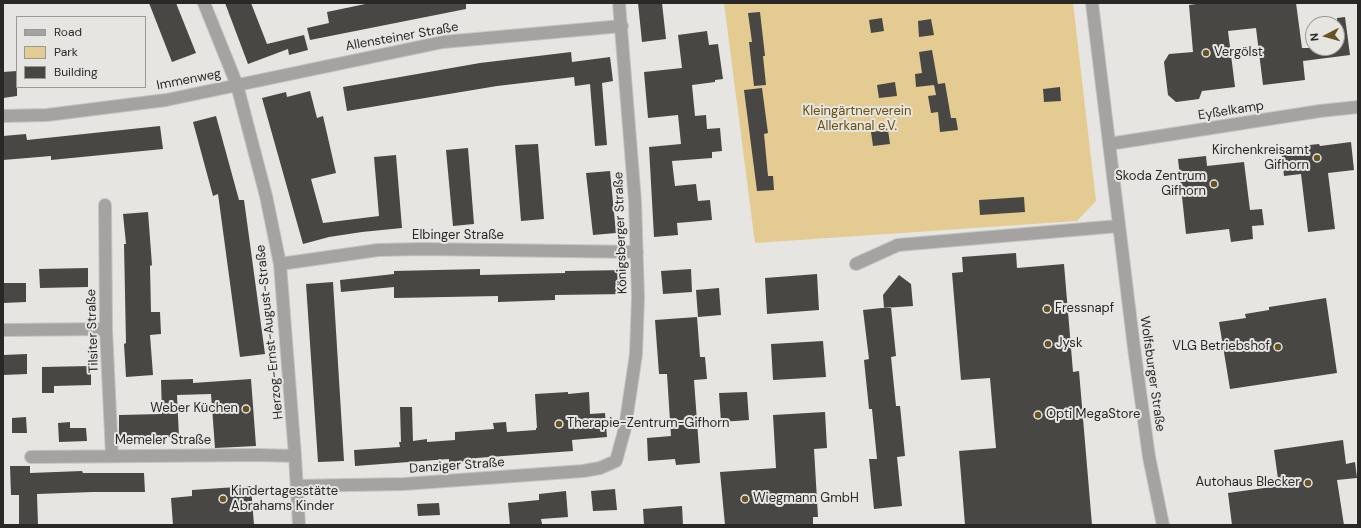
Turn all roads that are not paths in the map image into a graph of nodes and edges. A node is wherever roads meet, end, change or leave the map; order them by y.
1 (204, 3) edge
2 (619, 3) edge
3 (1092, 3) edge
4 (622, 26) junction
5 (237, 84) junction
6 (1358, 107) edge
7 (3, 116) edge
8 (1109, 144) junction
9 (104, 205) dead end
10 (1119, 226) junction
11 (637, 252) junction
12 (280, 264) junction
13 (856, 264) dead end
14 (106, 329) junction
15 (3, 330) edge
16 (112, 456) junction
17 (295, 456) junction
18 (31, 457) dead end
19 (616, 461) joint
20 (297, 486) junction
21 (1162, 523) edge
22 (299, 525) edge

1 - 5 street, Herzog-Ernst-August-Straße
2 - 4 street, Königsberger Straße
3 - 8 street, Wolfsburger Straße
4 - 5 street, Allensteiner Straße
4 - 11 street, Königsberger Straße
5 - 7 street, Immenweg
5 - 12 street, Herzog-Ernst-August-Straße
6 - 8 street, Eyßelkamp
8 - 10 street, Wolfsburger Straße
9 - 14 street, Tilsiter Straße
10 - 13 street
10 - 21 street, Wolfsburger Straße
11 - 12 street, Elbinger Straße
11 - 19 street, Königsberger Straße
12 - 17 street, Herzog-Ernst-August-Straße
14 - 15 street
14 - 16 street, Tilsiter Straße
16 - 17 street, Memeler Straße
16 - 18 street, Memeler Straße
17 - 20 street, Herzog-Ernst-August-Straße
19 - 20 street, Danziger Straße
20 - 22 street, Herzog-Ernst-August-Straße

